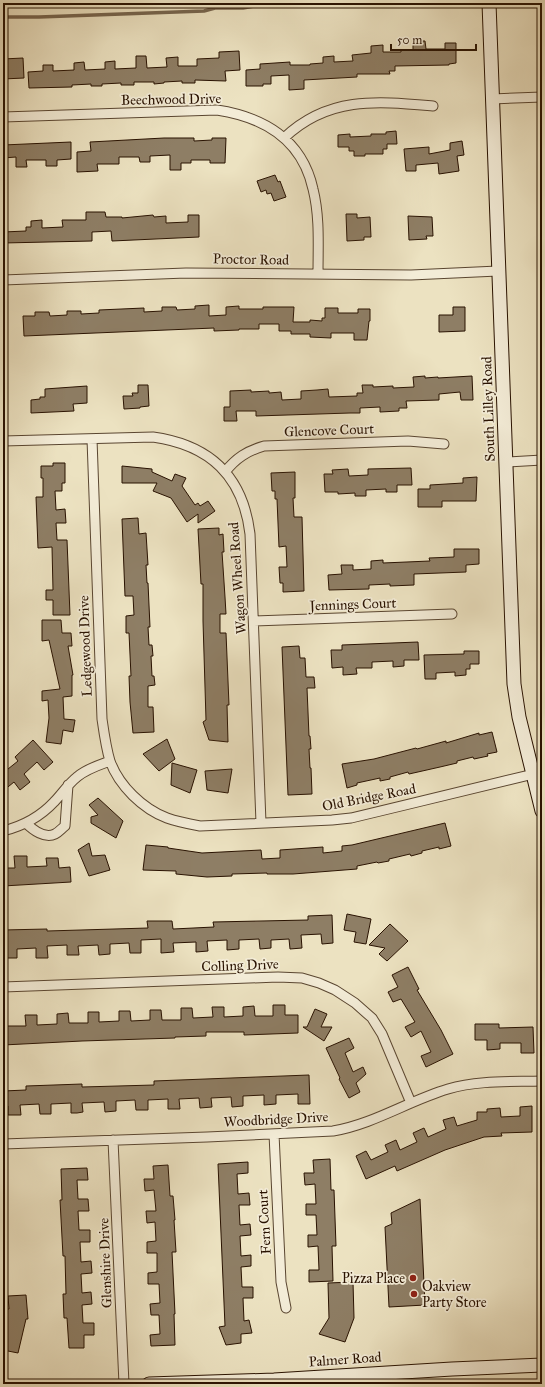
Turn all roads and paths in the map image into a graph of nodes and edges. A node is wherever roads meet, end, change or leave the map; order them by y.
1 (489, 3) edge
2 (542, 97) edge
3 (492, 99) junction
4 (433, 106) dead end
5 (3, 117) edge
6 (284, 138) junction
7 (498, 271) junction
8 (318, 274) junction
9 (3, 280) edge
10 (92, 439) junction
11 (3, 442) edge
12 (444, 444) dead end
13 (542, 460) edge
14 (506, 462) junction
15 (225, 472) junction
16 (452, 614) dead end
17 (254, 621) junction
18 (110, 761) junction
19 (537, 773) edge
20 (68, 786) junction
21 (542, 811) edge
22 (174, 820) joint
23 (26, 823) junction
24 (261, 823) junction
25 (3, 831) edge
26 (3, 987) edge
27 (542, 1081) edge
28 (411, 1103) junction
29 (274, 1134) junction
30 (113, 1140) junction
31 (3, 1144) edge
32 (286, 1308) dead end
33 (542, 1365) edge
34 (124, 1384) edge
35 (150, 1384) edge

1 - 3 street, South Lilley Road
2 - 3 street
3 - 7 street, South Lilley Road
4 - 6 street
5 - 6 street, Beechwood Drive
6 - 8 street, Beechwood Drive
7 - 8 street, Proctor Road
7 - 14 street, South Lilley Road
8 - 9 street, Proctor Road
10 - 11 street, Wagon Wheel Road
10 - 15 street, Wagon Wheel Road
10 - 18 street, Ledgewood Drive
12 - 15 street, Glencove Court
13 - 14 street
14 - 19 street, South Lilley Road
15 - 17 street, Wagon Wheel Road
16 - 17 street, Jennings Court
17 - 24 street, Wagon Wheel Road
18 - 20 street
18 - 22 street, Ledgewood Drive
19 - 21 street, South Lilley Road
19 - 24 street, Old Bridge Road
20 - 23 street
20 - 23 street
22 - 24 street, Old Bridge Road
23 - 25 street
26 - 28 street, Colling Drive
27 - 28 street, Woodbridge Drive
28 - 29 street, Woodbridge Drive
29 - 30 street, Woodbridge Drive
29 - 32 street, Fern Court
30 - 31 street, Woodbridge Drive
30 - 34 street, Glenshire Drive
33 - 35 street, Palmer Road

